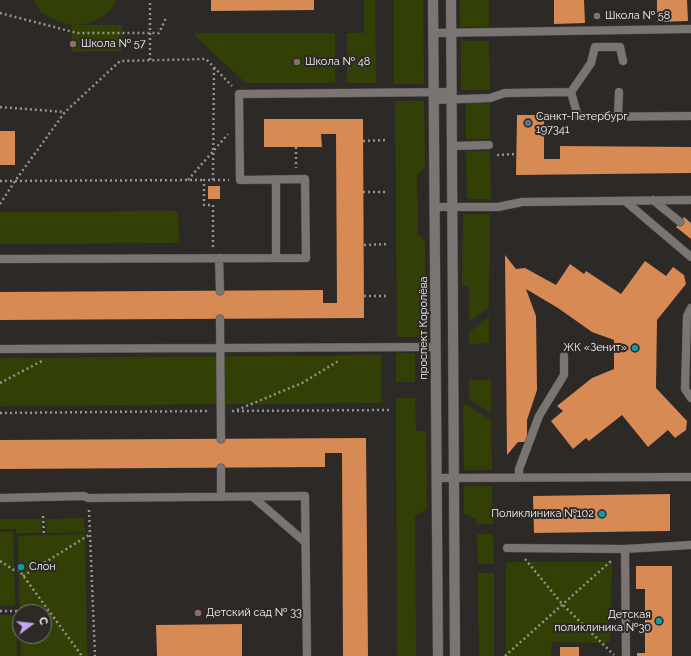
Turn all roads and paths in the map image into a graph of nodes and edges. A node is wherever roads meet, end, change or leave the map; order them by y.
1 (150, 0) edge
2 (433, 0) edge
3 (451, 0) edge
4 (0, 13) edge
5 (166, 18) dead end
6 (691, 29) edge
7 (150, 32) junction
8 (434, 32) junction
9 (451, 32) junction
10 (150, 60) junction
11 (623, 61) dead end
12 (214, 67) junction
13 (571, 92) junction
14 (619, 92) dead end
15 (240, 94) junction
16 (434, 96) junction
17 (452, 96) junction
18 (0, 107) edge
19 (65, 112) junction
20 (691, 116) edge
21 (618, 117) junction
22 (388, 140) dead end
23 (363, 141) dead end
24 (489, 145) dead end
25 (452, 146) junction
26 (296, 147) dead end
27 (213, 151) junction
28 (516, 154) dead end
29 (497, 155) dead end
30 (188, 180) junction
31 (204, 180) junction
32 (276, 180) junction
33 (296, 180) junction
34 (0, 181) edge
35 (15, 181) junction
36 (363, 192) dead end
37 (388, 192) dead end
38 (653, 200) junction
39 (691, 200) edge
40 (625, 201) junction
41 (0, 204) edge
42 (435, 207) junction
43 (452, 207) junction
44 (680, 222) dead end
45 (389, 244) dead end
46 (364, 245) dead end
47 (691, 257) edge
48 (216, 258) junction
49 (276, 258) junction
50 (0, 259) edge
51 (220, 290) dead end
52 (364, 296) dead end
53 (389, 296) dead end
54 (691, 308) edge
55 (220, 319) dead end
56 (436, 347) junction
57 (220, 348) junction
58 (0, 349) edge
59 (564, 356) dead end
60 (46, 359) dead end
61 (341, 359) dead end
62 (0, 383) edge
63 (691, 398) edge
64 (390, 410) dead end
65 (221, 411) junction
66 (235, 411) junction
67 (0, 413) edge
68 (221, 439) dead end
69 (221, 468) dead end
70 (454, 477) junction
71 (519, 477) junction
72 (691, 477) edge
73 (437, 478) junction
74 (221, 497) junction
75 (253, 497) junction
76 (0, 498) edge
77 (88, 498) junction
78 (43, 516) dead end
79 (44, 535) dead end
80 (90, 535) junction
81 (305, 542) junction
82 (691, 545) edge
83 (511, 548) joint
84 (625, 549) junction
85 (0, 561) edge
86 (23, 576) junction
87 (563, 605) junction
88 (0, 611) edge
89 (12, 611) edge
90 (82, 656) edge
91 (95, 656) edge
92 (307, 656) edge
93 (438, 656) edge
94 (455, 656) edge
95 (504, 656) edge
96 (614, 656) edge
97 (626, 656) edge

1 - 7 path
2 - 8 street, проспект Королёва
3 - 9 street
4 - 7 path
5 - 7 path
6 - 9 lane
7 - 10 path
8 - 9 lane
8 - 16 street, проспект Королёва
9 - 17 street
10 - 12 path
10 - 19 path
11 - 13 lane
12 - 15 path
12 - 27 path
13 - 17 lane
13 - 21 lane
14 - 21 lane
15 - 16 lane
15 - 32 lane
16 - 17 lane
16 - 42 street, проспект Королёва
17 - 25 street
18 - 19 path
19 - 35 path
20 - 21 lane
22 - 23 path
24 - 25 lane
25 - 43 street
26 - 33 path
27 - 30 path
27 - 31 path
28 - 29 path
30 - 31 path
30 - 35 path
31 - 48 path
32 - 33 lane
32 - 49 lane
33 - 49 lane
34 - 35 path
35 - 41 path
36 - 37 path
38 - 39 lane
38 - 40 lane
38 - 44 lane
40 - 43 lane
40 - 47 lane
42 - 43 lane
42 - 56 street, проспект Королёва
43 - 70 street
45 - 46 path
48 - 49 lane
48 - 50 lane
48 - 51 lane
52 - 53 path
54 - 63 lane
55 - 57 lane
56 - 57 lane
56 - 73 street, проспект Королёва
57 - 58 lane
57 - 65 lane
59 - 71 lane
60 - 62 path
61 - 66 path
64 - 66 path
65 - 66 path
65 - 67 path
65 - 68 lane
69 - 74 lane
70 - 71 lane
70 - 73 lane
70 - 94 street
71 - 72 lane
73 - 93 street, проспект Королёва
74 - 75 lane
74 - 77 lane
75 - 81 lane
75 - 81 lane
76 - 77 lane
77 - 80 path
78 - 79 path
80 - 86 path
80 - 91 path
81 - 92 lane
82 - 84 lane
83 - 84 lane
83 - 87 path
84 - 87 path
84 - 97 lane
85 - 86 path
86 - 90 path
87 - 95 path
87 - 96 path
88 - 89 path

